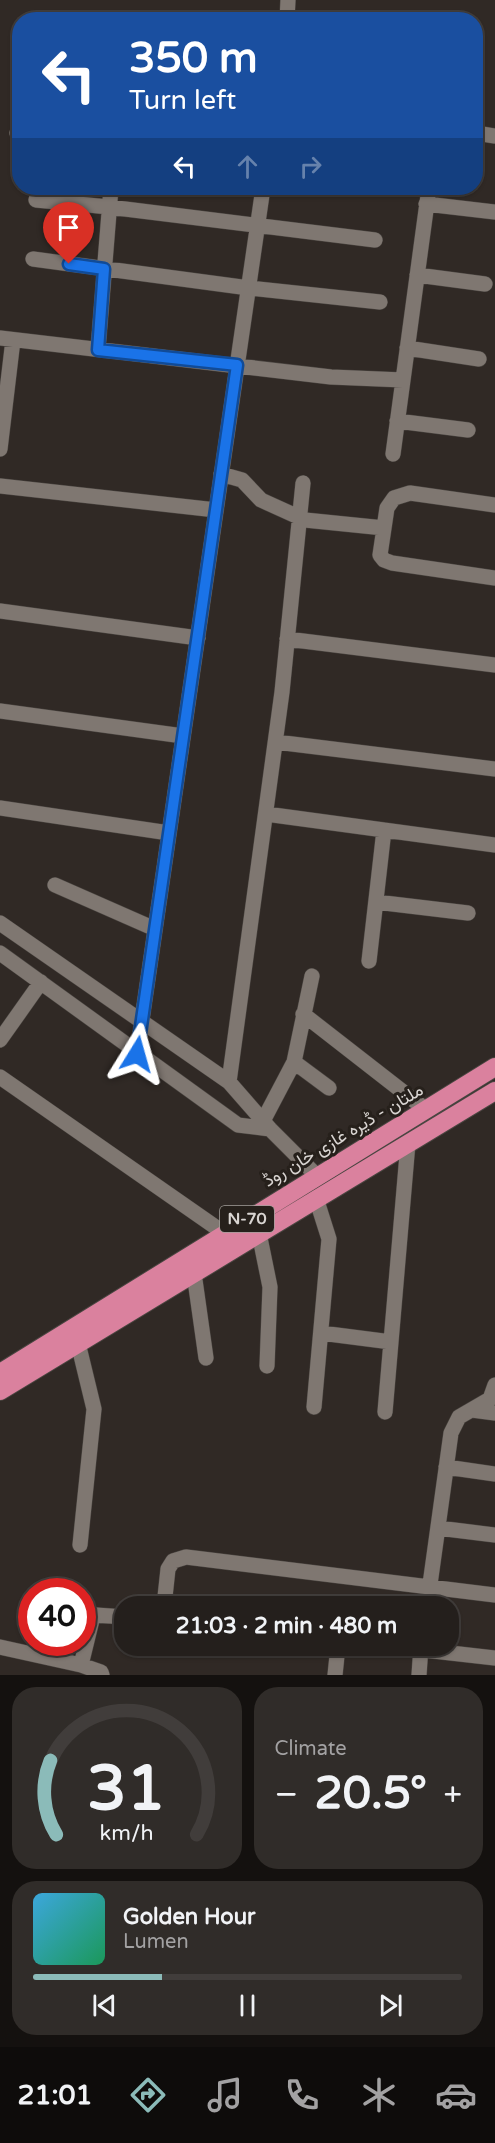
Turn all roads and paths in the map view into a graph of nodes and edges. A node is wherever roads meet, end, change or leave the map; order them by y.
1 (110, 195) edge
2 (262, 195) edge
3 (428, 195) edge
4 (36, 200) dead end
5 (426, 204) junction
6 (109, 207) junction
7 (495, 212) edge
8 (258, 225) junction
9 (375, 240) dead end
10 (33, 259) dead end
11 (104, 269) junction
12 (417, 275) junction
13 (485, 284) dead end
14 (249, 288) junction
15 (380, 302) dead end
16 (7, 339) edge
17 (407, 348) junction
18 (98, 350) junction
19 (479, 359) dead end
20 (237, 365) junction
21 (403, 380) junction
22 (397, 421) junction
23 (468, 430) dead end
24 (0, 449) edge
25 (393, 454) dead end
26 (221, 474) junction
27 (303, 483) dead end
28 (0, 486) edge
29 (495, 505) edge
30 (216, 510) junction
31 (299, 517) junction
32 (384, 528) junction
33 (495, 578) edge
34 (0, 611) edge
35 (198, 638) junction
36 (287, 639) junction
37 (495, 665) edge
38 (0, 711) edge
39 (183, 736) junction
40 (276, 742) junction
41 (495, 769) edge
42 (0, 808) edge
43 (266, 814) junction
44 (384, 830) junction
45 (169, 833) junction
46 (495, 845) edge
47 (55, 885) dead end
48 (376, 902) junction
49 (468, 913) dead end
50 (0, 923) edge
51 (155, 928) junction
52 (0, 953) edge
53 (369, 961) dead end
54 (312, 976) dead end
55 (41, 982) junction
56 (303, 1014) junction
57 (142, 1021) junction
58 (0, 1040) edge
59 (137, 1054) junction
60 (294, 1062) junction
61 (495, 1067) edge
62 (0, 1077) edge
63 (229, 1082) junction
64 (329, 1088) dead end
65 (495, 1091) edge
66 (425, 1109) junction
67 (267, 1125) junction
68 (408, 1143) junction
69 (317, 1176) junction
70 (316, 1198) junction
71 (224, 1233) junction
72 (259, 1233) junction
73 (194, 1273) junction
74 (321, 1333) junction
75 (391, 1342) junction
76 (78, 1343) junction
77 (206, 1358) dead end
78 (267, 1366) dead end
79 (0, 1372) edge
80 (495, 1385) edge
81 (0, 1391) edge
82 (314, 1407) dead end
83 (472, 1410) junction
84 (385, 1412) dead end
85 (495, 1413) edge
86 (447, 1467) junction
87 (495, 1473) edge
88 (438, 1528) junction
89 (495, 1535) edge
90 (80, 1545) dead end
91 (429, 1587) junction
92 (495, 1595) edge
93 (165, 1596) edge
94 (428, 1596) edge
95 (96, 1615) edge
96 (114, 1616) edge
97 (0, 1647) edge
98 (18, 1648) edge
99 (459, 1653) edge
100 (59, 1656) edge
101 (82, 1656) edge
102 (337, 1656) edge
103 (420, 1656) edge
104 (495, 1658) edge
105 (81, 1665) junction
106 (102, 1675) edge
107 (335, 1675) edge
108 (418, 1675) edge

1 - 6 street
2 - 8 street
3 - 5 street
4 - 6 street
5 - 7 street
5 - 12 street
6 - 8 street
6 - 11 street
8 - 9 street
8 - 14 street
10 - 11 street
11 - 14 street
11 - 18 street
12 - 13 street
12 - 17 street
14 - 15 street
14 - 20 street
16 - 18 street
16 - 24 street
17 - 19 street
17 - 21 street
18 - 20 street
20 - 21 street
20 - 26 street
21 - 22 street
22 - 23 street
22 - 25 street
26 - 30 street
26 - 31 street
27 - 31 street
28 - 30 street
29 - 32 street
30 - 35 street
31 - 32 street
31 - 36 street
32 - 33 street
34 - 35 street
35 - 39 street
36 - 37 street
36 - 40 street
38 - 39 street
39 - 45 street
40 - 41 street
40 - 43 street
42 - 45 street
43 - 44 street
43 - 63 street
44 - 46 street
44 - 48 street
45 - 51 street
47 - 51 street
48 - 49 street
48 - 53 street
50 - 57 street
51 - 57 street
52 - 55 street
54 - 56 street
55 - 58 street
55 - 59 street
56 - 60 street
56 - 66 street
57 - 59 street
57 - 63 street
59 - 67 street
60 - 64 street
60 - 67 street
61 - 66 highway, ملتان - ڈیرہ غازی خان روڈ / N-70
62 - 71 street
63 - 67 street
65 - 68 highway, N-70
66 - 69 highway, ملتان - ڈیرہ غازی خان روڈ / N-70
67 - 69 street
68 - 70 highway, N-70
68 - 75 street
69 - 71 highway, ملتان - ڈیرہ غازی خان روڈ / N-70
70 - 72 highway, N-70
70 - 74 street
71 - 79 highway, ملتان - ڈیرہ غازی خان روڈ / N-70
72 - 73 highway, N-70
72 - 78 street
73 - 76 highway, N-70
73 - 77 street
74 - 75 street
74 - 82 street
75 - 84 street
76 - 81 highway, N-70
76 - 90 street
80 - 83 street
83 - 85 street
83 - 86 street
86 - 87 street
86 - 88 street
88 - 89 street
88 - 91 street
91 - 92 street
91 - 93 street
91 - 94 street
95 - 96 street
97 - 98 street
99 - 104 street
100 - 105 street
101 - 105 street
102 - 107 street
103 - 108 street
105 - 106 street

